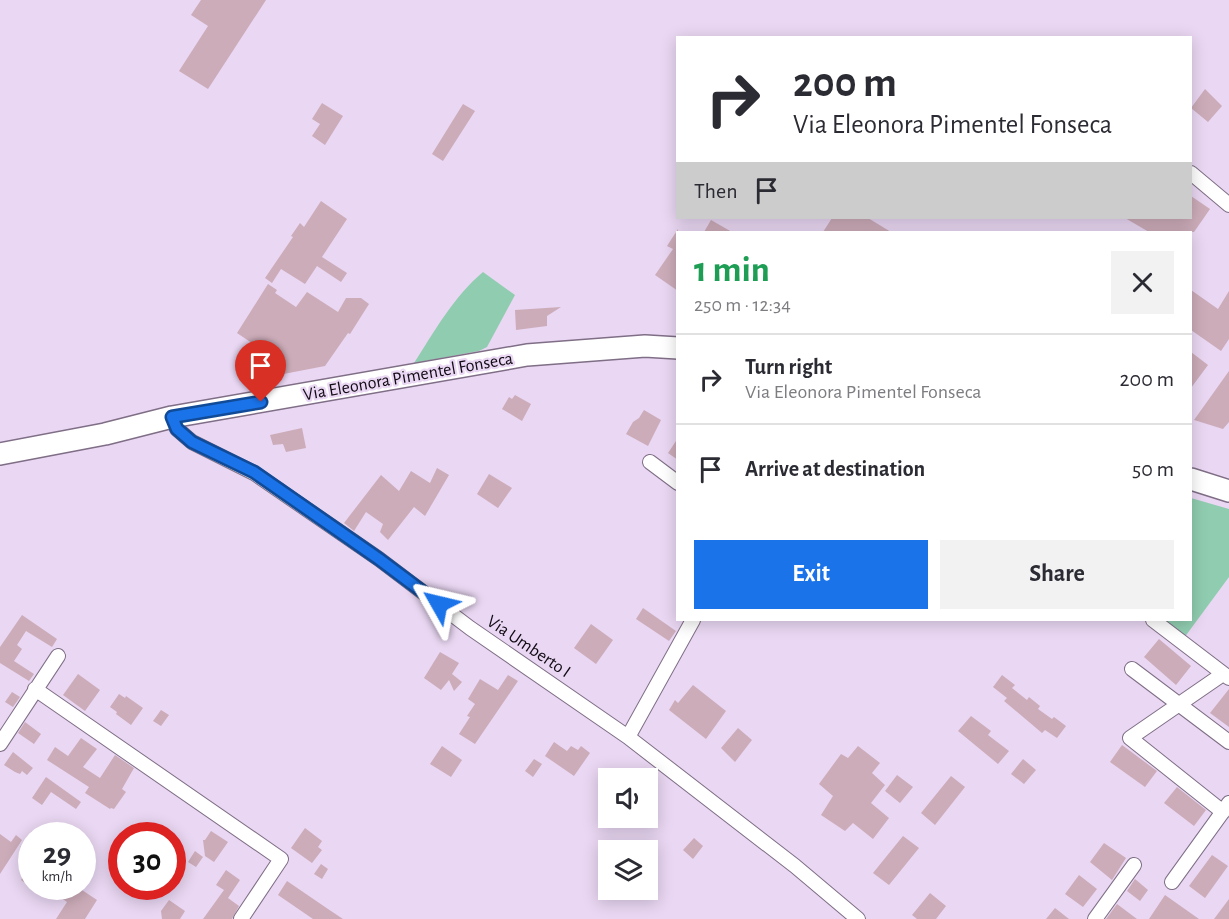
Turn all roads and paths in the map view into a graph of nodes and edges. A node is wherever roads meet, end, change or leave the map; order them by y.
1 (1192, 174) edge
2 (1229, 205) edge
3 (676, 348) edge
4 (172, 417) junction
5 (0, 454) edge
6 (650, 462) dead end
7 (1192, 479) edge
8 (676, 482) edge
9 (1229, 491) edge
10 (692, 621) edge
11 (1154, 621) edge
12 (58, 656) dead end
13 (1132, 669) dead end
14 (1226, 676) edge
15 (35, 689) junction
16 (1179, 704) junction
17 (628, 737) junction
18 (1229, 742) edge
19 (0, 744) edge
20 (1226, 808) edge
21 (1134, 865) dead end
22 (1172, 882) dead end
23 (241, 919) edge
24 (858, 919) edge
25 (1095, 919) edge

1 - 2 street
3 - 4 main road, Via Eleonora Pimentel Fonseca
4 - 5 main road, Via Eleonora Pimentel Fonseca
4 - 17 street, Via Umberto I
6 - 8 street
7 - 9 main road
10 - 17 street
11 - 14 street
12 - 15 street
13 - 16 street
14 - 16 street
15 - 19 street
15 - 23 street
16 - 18 street
16 - 20 street
17 - 24 street, Via Umberto I
20 - 22 street
21 - 25 street

